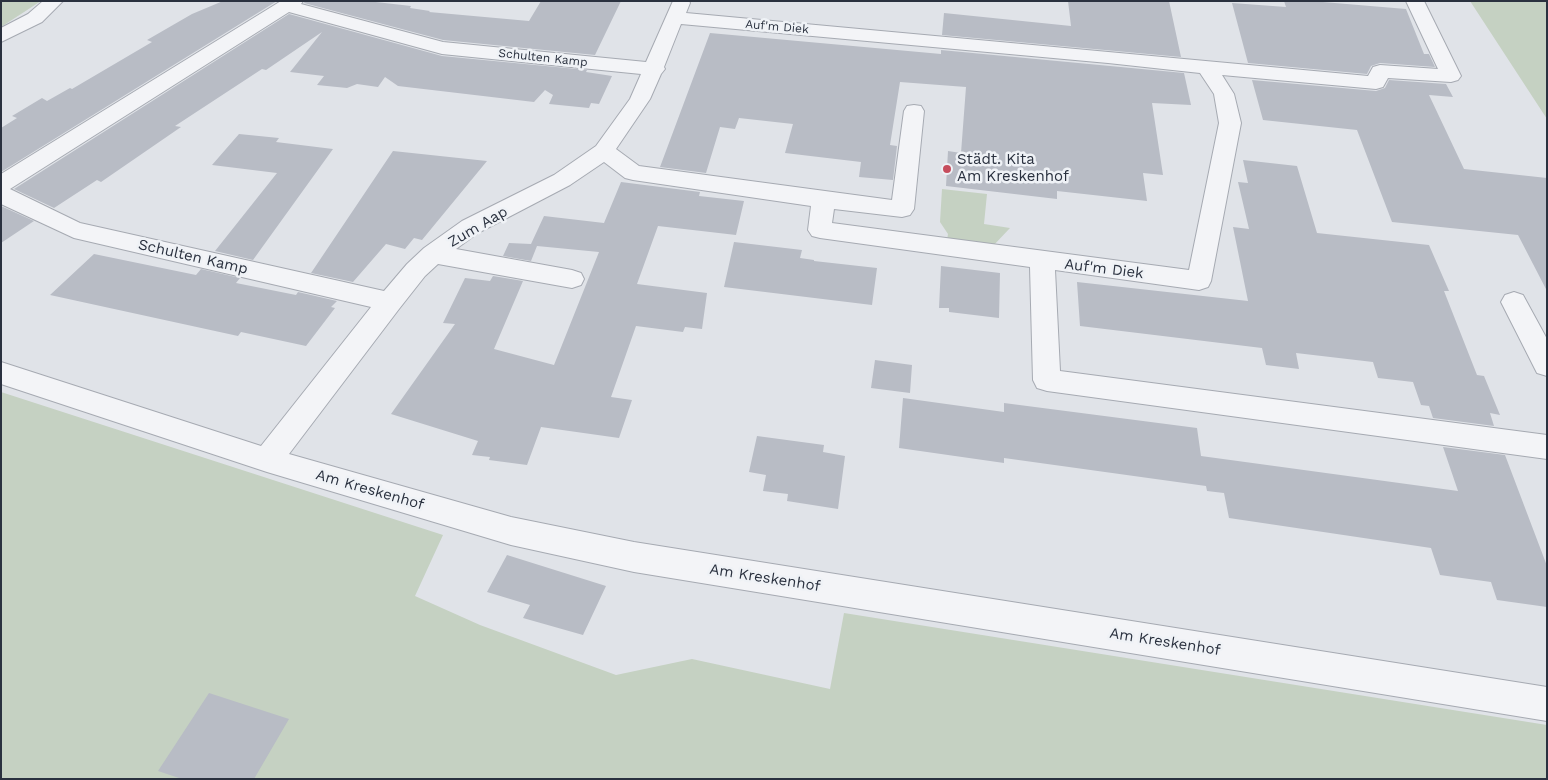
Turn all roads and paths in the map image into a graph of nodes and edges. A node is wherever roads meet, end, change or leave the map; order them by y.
1 (1416, 1) edge
2 (54, 2) edge
3 (290, 4) edge
4 (679, 10) edge
5 (1, 36) edge
6 (1207, 68) junction
7 (655, 69) junction
8 (914, 111) dead end
9 (604, 151) junction
10 (1, 184) edge
11 (1, 194) edge
12 (823, 200) junction
13 (433, 254) junction
14 (1042, 261) junction
15 (572, 279) dead end
16 (390, 302) junction
17 (1514, 302) dead end
18 (1547, 365) edge
19 (1, 372) edge
20 (1547, 447) edge
21 (267, 460) junction
22 (1547, 704) edge

1 - 6 street, Auf'm Diek
2 - 5 street
3 - 7 street, Schulten Kamp
3 - 10 street, Schulten Kamp
4 - 6 street, Auf'm Diek
4 - 7 street, Zum Aap
6 - 14 street, Auf'm Diek
7 - 9 street, Zum Aap
8 - 12 street
9 - 12 street
9 - 13 street, Zum Aap
11 - 16 street, Schulten Kamp
12 - 14 street, Auf'm Diek
13 - 15 street
13 - 16 street, Zum Aap
14 - 20 street
16 - 21 street, Zum Aap
17 - 18 street
19 - 21 street, Am Kreskenhof
21 - 22 street, Am Kreskenhof

